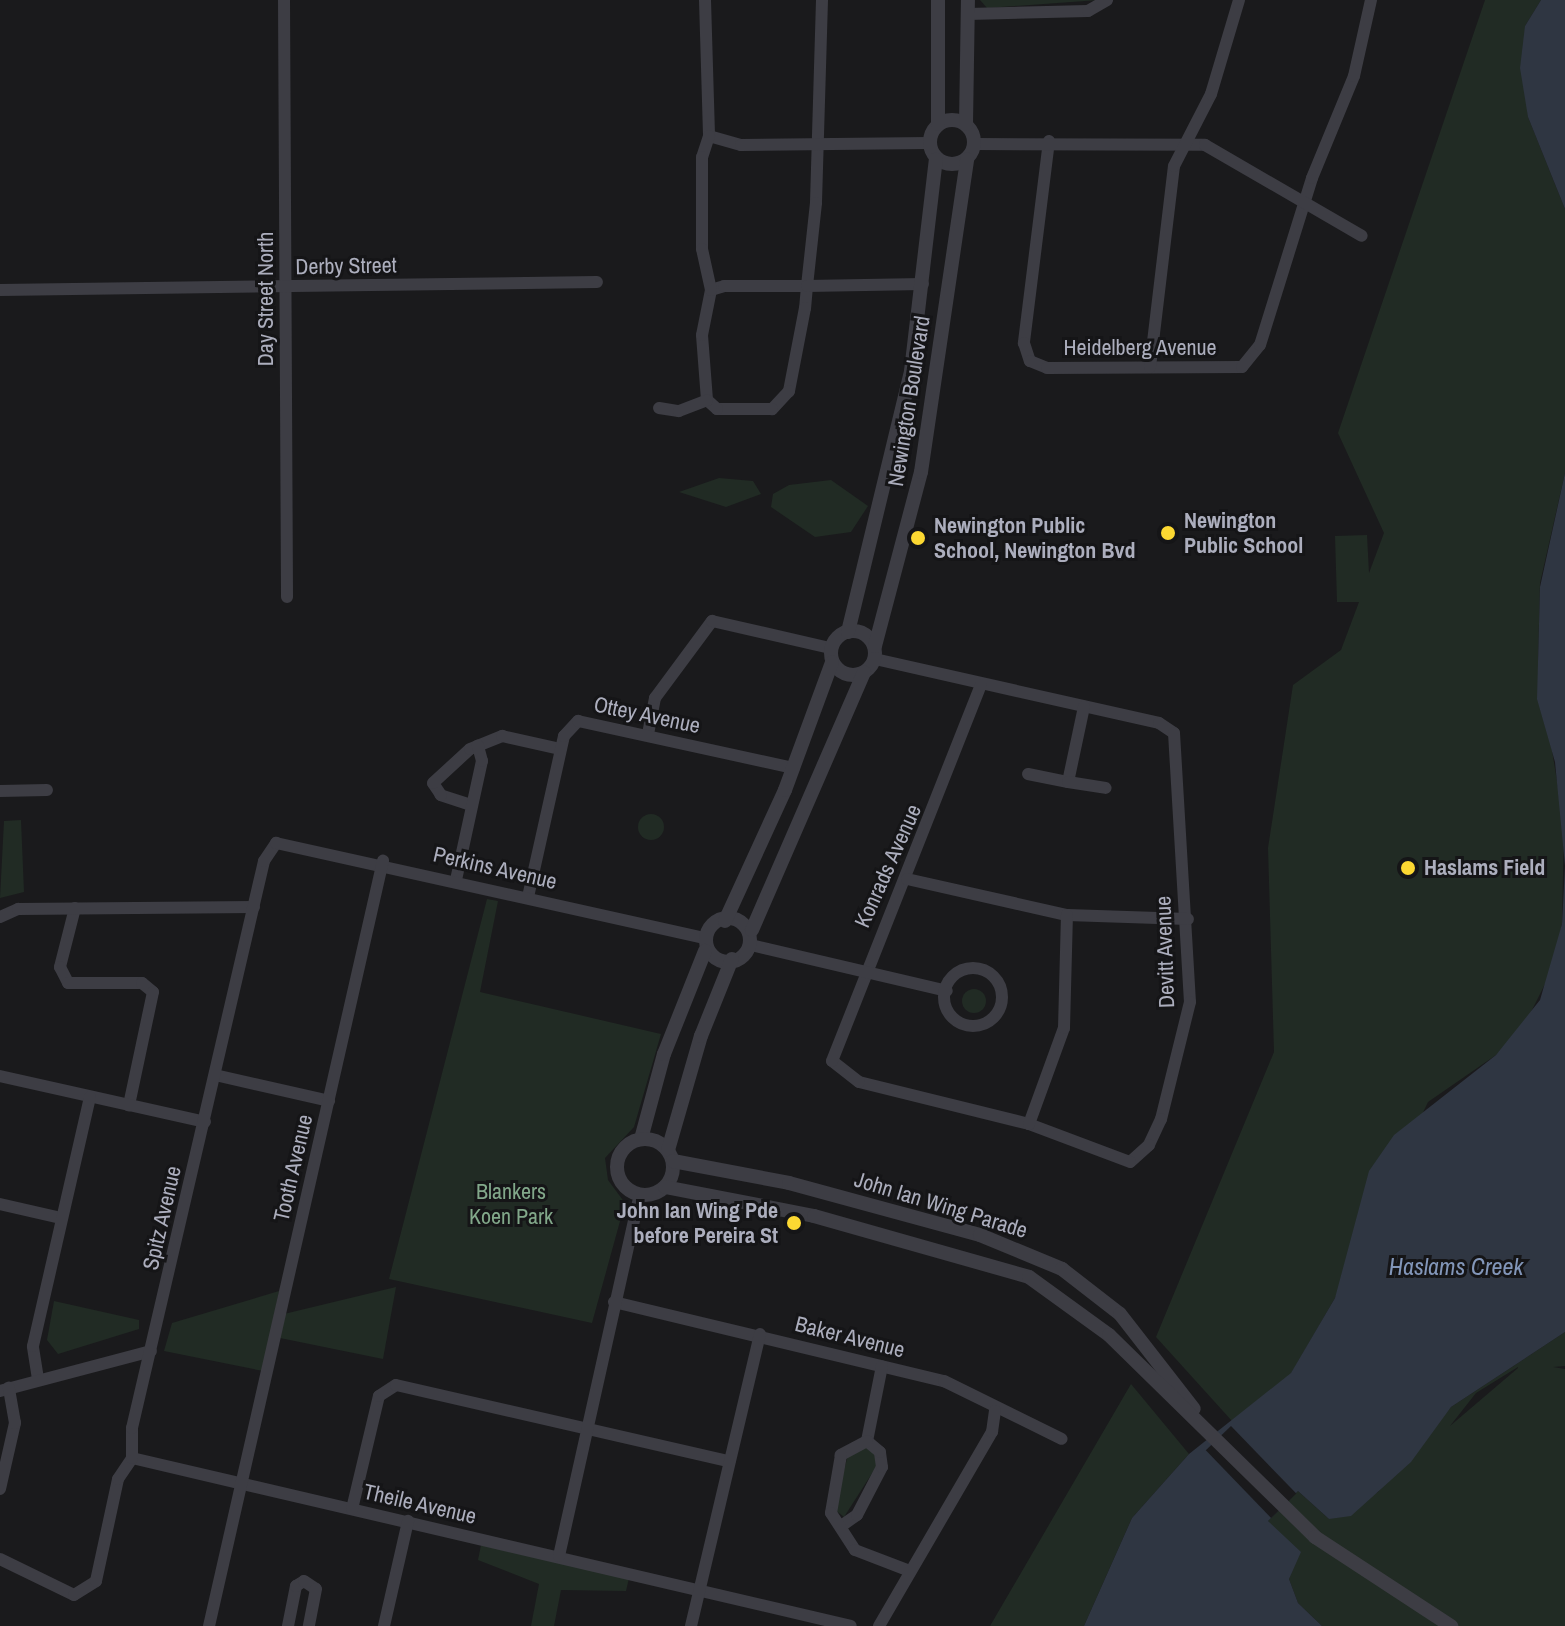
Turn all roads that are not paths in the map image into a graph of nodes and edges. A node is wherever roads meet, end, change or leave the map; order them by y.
1 (284, 0) edge
2 (705, 0) edge
3 (822, 0) edge
4 (938, 0) edge
5 (1107, 0) edge
6 (1239, 0) edge
7 (1371, 0) edge
8 (968, 7) edge
9 (938, 124) junction
10 (966, 124) junction
11 (709, 136) junction
12 (1049, 141) junction
13 (1185, 141) junction
14 (820, 142) junction
15 (929, 143) junction
16 (975, 144) junction
17 (936, 159) junction
18 (967, 159) junction
19 (1305, 198) junction
20 (1362, 236) dead end
21 (597, 282) dead end
22 (923, 284) junction
23 (286, 286) junction
24 (807, 286) junction
25 (0, 290) edge
26 (709, 291) junction
27 (1150, 367) junction
28 (707, 400) junction
29 (659, 408) dead end
30 (287, 597) dead end
31 (848, 632) junction
32 (875, 653) junction
33 (831, 655) junction
34 (864, 672) junction
35 (981, 685) junction
36 (1084, 707) junction
37 (648, 734) junction
38 (478, 746) junction
39 (560, 749) junction
40 (794, 768) junction
41 (1028, 774) dead end
42 (1068, 782) junction
43 (1106, 788) dead end
44 (47, 790) dead end
45 (0, 791) edge
46 (471, 805) junction
47 (276, 843) joint
48 (383, 861) junction
49 (907, 879) junction
50 (456, 880) junction
51 (528, 897) junction
52 (254, 907) junction
53 (75, 908) junction
54 (1067, 915) junction
55 (0, 917) edge
56 (1188, 919) junction
57 (725, 921) junction
58 (752, 930) junction
59 (705, 944) junction
60 (751, 945) junction
61 (732, 959) junction
62 (862, 972) junction
63 (947, 991) junction
64 (215, 1075) junction
65 (0, 1076) edge
66 (90, 1097) junction
67 (329, 1101) junction
68 (129, 1105) junction
69 (205, 1122) junction
70 (1029, 1124) junction
71 (641, 1139) junction
72 (670, 1156) junction
73 (665, 1187) junction
74 (640, 1194) junction
75 (0, 1204) edge
76 (61, 1218) junction
77 (614, 1302) junction
78 (760, 1334) junction
79 (151, 1351) junction
80 (882, 1366) junction
81 (38, 1379) junction
82 (5, 1390) edge
83 (995, 1411) junction
84 (586, 1427) junction
85 (1215, 1438) junction
86 (1062, 1439) dead end
87 (867, 1441) junction
88 (132, 1458) junction
89 (729, 1461) junction
90 (241, 1483) junction
91 (0, 1489) edge
92 (352, 1509) junction
93 (408, 1521) junction
94 (844, 1524) junction
95 (559, 1556) junction
96 (0, 1559) edge
97 (910, 1571) junction
98 (699, 1588) junction
99 (209, 1626) edge
100 (288, 1626) edge
101 (309, 1626) edge
102 (384, 1626) edge
103 (691, 1626) edge
104 (851, 1626) edge
105 (879, 1626) edge
106 (1451, 1626) edge

1 - 23 street, Day Street North
2 - 11 street
3 - 14 street
4 - 9 street
5 - 8 street
6 - 13 street
7 - 19 street
8 - 10 street
9 - 10 street
9 - 15 street
10 - 16 street
11 - 14 street
11 - 26 street
12 - 13 street
12 - 16 street
12 - 27 street, Heidelberg Avenue
13 - 19 street
13 - 27 street
14 - 15 street
14 - 24 street
15 - 17 street
16 - 18 street
17 - 18 street
17 - 22 street, Newington Boulevard
18 - 32 street, Newington Boulevard
19 - 20 street
19 - 27 street, Heidelberg Avenue
21 - 23 street, Derby Street
22 - 24 street
22 - 31 street, Newington Boulevard
23 - 25 street, Derby Street
23 - 30 street, Day Street North
24 - 26 street
24 - 28 street
26 - 28 street
28 - 29 street
31 - 32 street
31 - 33 street
32 - 34 street
32 - 35 street
33 - 34 street
33 - 37 street
33 - 40 street
34 - 58 street
35 - 36 street
35 - 49 street, Konrads Avenue
36 - 42 street
36 - 56 street, Devitt Avenue
37 - 39 street, Ottey Avenue
37 - 40 street, Ottey Avenue
38 - 39 street
38 - 46 street
38 - 46 street
39 - 51 street
40 - 57 street
41 - 42 street
42 - 43 street
44 - 45 street
46 - 50 street
47 - 48 street, Perkins Avenue
47 - 52 street, Spitz Avenue
48 - 50 street, Perkins Avenue
48 - 67 street, Tooth Avenue
49 - 54 street
49 - 62 street, Konrads Avenue
50 - 51 street, Perkins Avenue
51 - 59 street, Perkins Avenue
52 - 53 street
52 - 64 street, Spitz Avenue
53 - 55 street
53 - 68 street
54 - 56 street
54 - 70 street
56 - 70 street, Devitt Avenue
57 - 58 street
57 - 59 street
58 - 60 street
59 - 61 street
59 - 71 street
60 - 61 street
60 - 62 street
61 - 72 street
62 - 63 street
62 - 70 street, Konrads Avenue
63 - 63 street
64 - 67 street
64 - 69 street, Spitz Avenue
65 - 66 street
66 - 68 street
66 - 76 street
67 - 90 street, Tooth Avenue
68 - 69 street
69 - 79 street, Spitz Avenue
71 - 72 street
71 - 74 street
72 - 73 street
72 - 85 street, John Ian Wing Parade
73 - 74 street
73 - 85 street, John Ian Wing Parade
74 - 77 street
75 - 76 street
76 - 81 street
77 - 78 street, Baker Avenue
77 - 84 street
78 - 80 street, Baker Avenue
78 - 89 street
79 - 81 street
79 - 88 street, Spitz Avenue
80 - 83 street, Baker Avenue
80 - 87 street
81 - 82 street
82 - 91 street
83 - 86 street, Baker Avenue
83 - 97 street
84 - 89 street
84 - 92 street
84 - 95 street
85 - 106 street, John Ian Wing Parade
87 - 94 street
87 - 94 street
88 - 90 street, Theile Avenue
88 - 96 street, Spitz Avenue
89 - 98 street
90 - 92 street, Theile Avenue
90 - 99 street, Tooth Avenue
92 - 93 street, Theile Avenue
93 - 95 street, Theile Avenue
93 - 102 street
94 - 97 street
95 - 98 street, Theile Avenue
97 - 105 street
98 - 103 street
98 - 104 street, Theile Avenue
100 - 101 street

